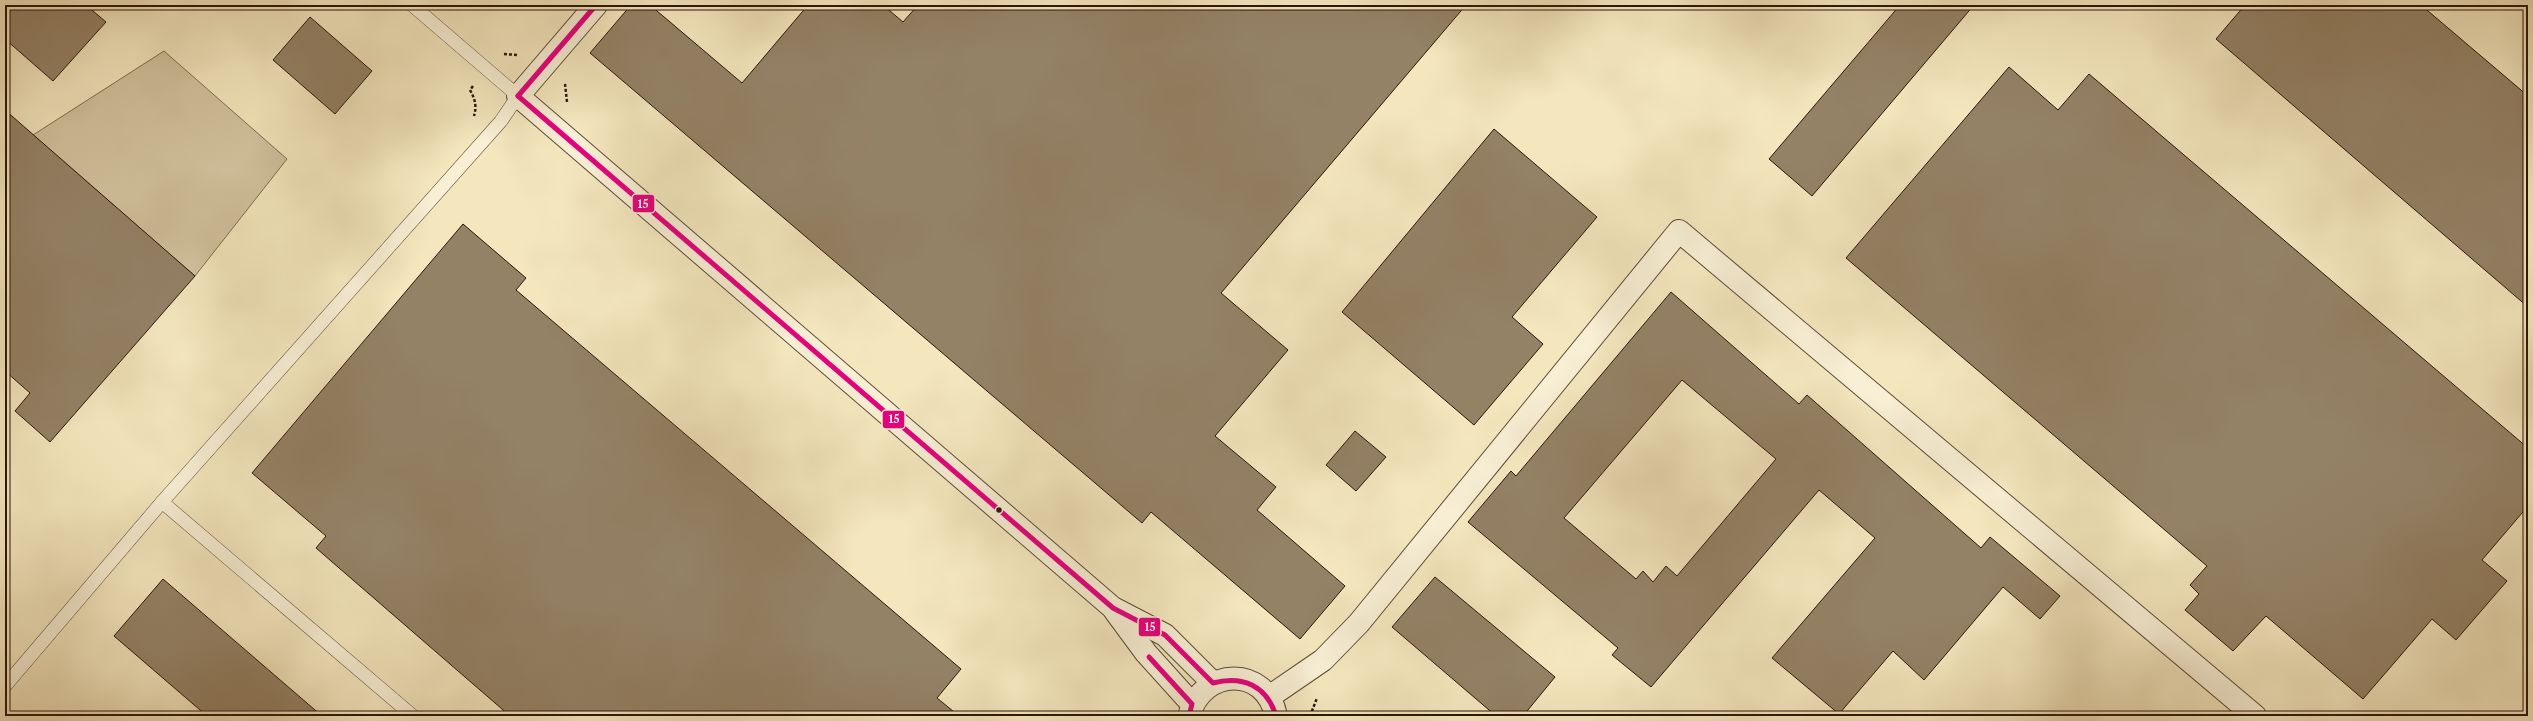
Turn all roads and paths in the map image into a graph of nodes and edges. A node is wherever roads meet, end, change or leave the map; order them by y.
1 (412, 5) edge
2 (596, 5) edge
3 (518, 96) junction
4 (162, 502) junction
5 (1114, 608) junction
6 (1213, 682) junction
7 (5, 686) edge
8 (1272, 707) edge
9 (1191, 710) edge
10 (413, 716) edge
11 (2255, 716) edge

1 - 3 lane
2 - 3 street
3 - 4 lane
3 - 5 street
4 - 7 lane
4 - 10 lane
5 - 6 street
5 - 9 street
6 - 8 street
6 - 9 street
8 - 11 street

